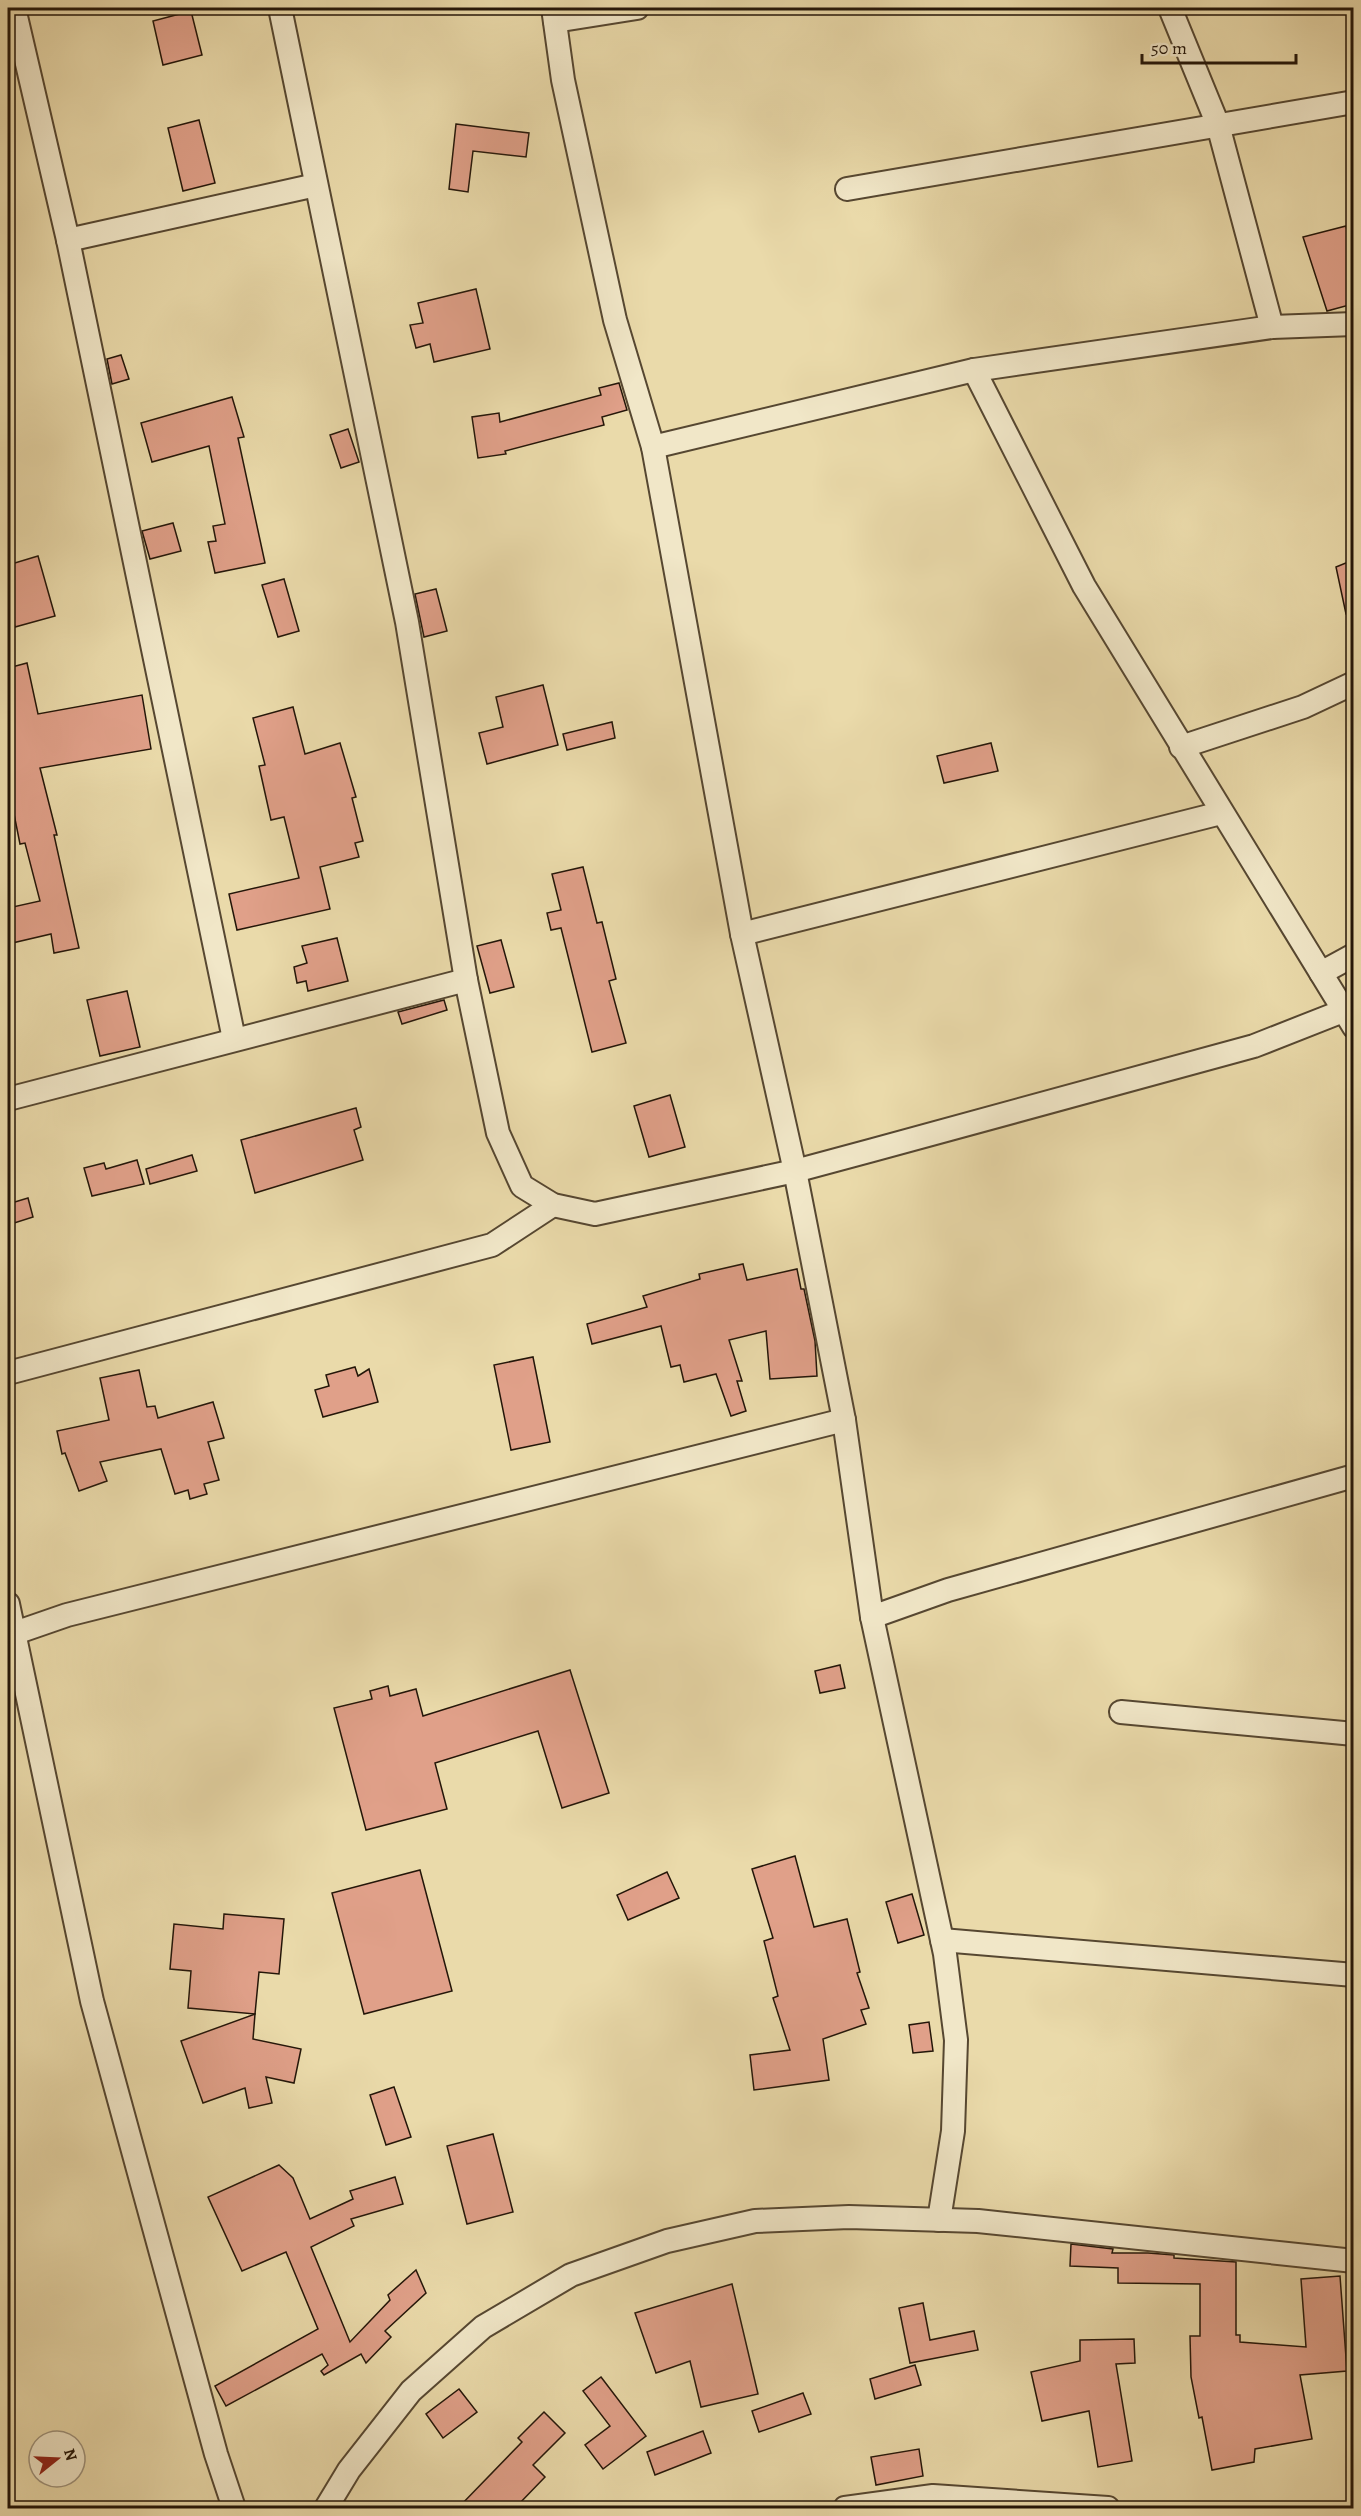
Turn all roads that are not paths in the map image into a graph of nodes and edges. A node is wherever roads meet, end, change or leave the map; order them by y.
1 (14, 8) edge
2 (280, 8) edge
3 (637, 8) edge
4 (1170, 8) edge
5 (554, 14) edge
6 (1353, 102) edge
7 (1218, 125) junction
8 (316, 185) junction
9 (846, 189) dead end
10 (68, 240) junction
11 (1353, 324) edge
12 (1272, 327) junction
13 (974, 370) junction
14 (653, 447) junction
15 (1353, 683) edge
16 (1181, 747) junction
17 (1221, 813) junction
18 (742, 934) junction
19 (1353, 956) edge
20 (1321, 973) junction
21 (465, 980) junction
22 (1348, 1019) edge
23 (234, 1039) junction
24 (8, 1100) edge
25 (795, 1171) junction
26 (553, 1205) junction
27 (8, 1373) edge
28 (844, 1420) junction
29 (1353, 1476) edge
30 (8, 1604) edge
31 (872, 1617) junction
32 (15, 1633) junction
33 (1121, 1712) dead end
34 (1353, 1734) edge
35 (942, 1940) junction
36 (1353, 1975) edge
37 (939, 2220) junction
38 (1353, 2261) edge
39 (1045, 2505) edge
40 (234, 2508) edge
41 (326, 2508) edge
42 (845, 2508) edge
43 (1108, 2508) edge

1 - 10 street
2 - 8 street
3 - 5 street
4 - 7 street
5 - 14 street
6 - 7 street
7 - 9 street
7 - 12 street
8 - 10 street
8 - 21 street
10 - 23 street
11 - 12 street
12 - 13 street
13 - 14 street
13 - 16 street
14 - 18 street
15 - 16 street
16 - 17 street
17 - 18 street
17 - 20 street
18 - 25 street
19 - 20 street
20 - 22 street
21 - 23 street
21 - 26 street
22 - 25 street
23 - 24 street
25 - 26 street
25 - 28 street
26 - 27 street
28 - 31 street
28 - 32 street
29 - 31 street
30 - 32 street
31 - 35 street
32 - 40 street
33 - 34 street
35 - 36 street
35 - 37 street
37 - 38 street
37 - 41 street
39 - 42 street
39 - 43 street

